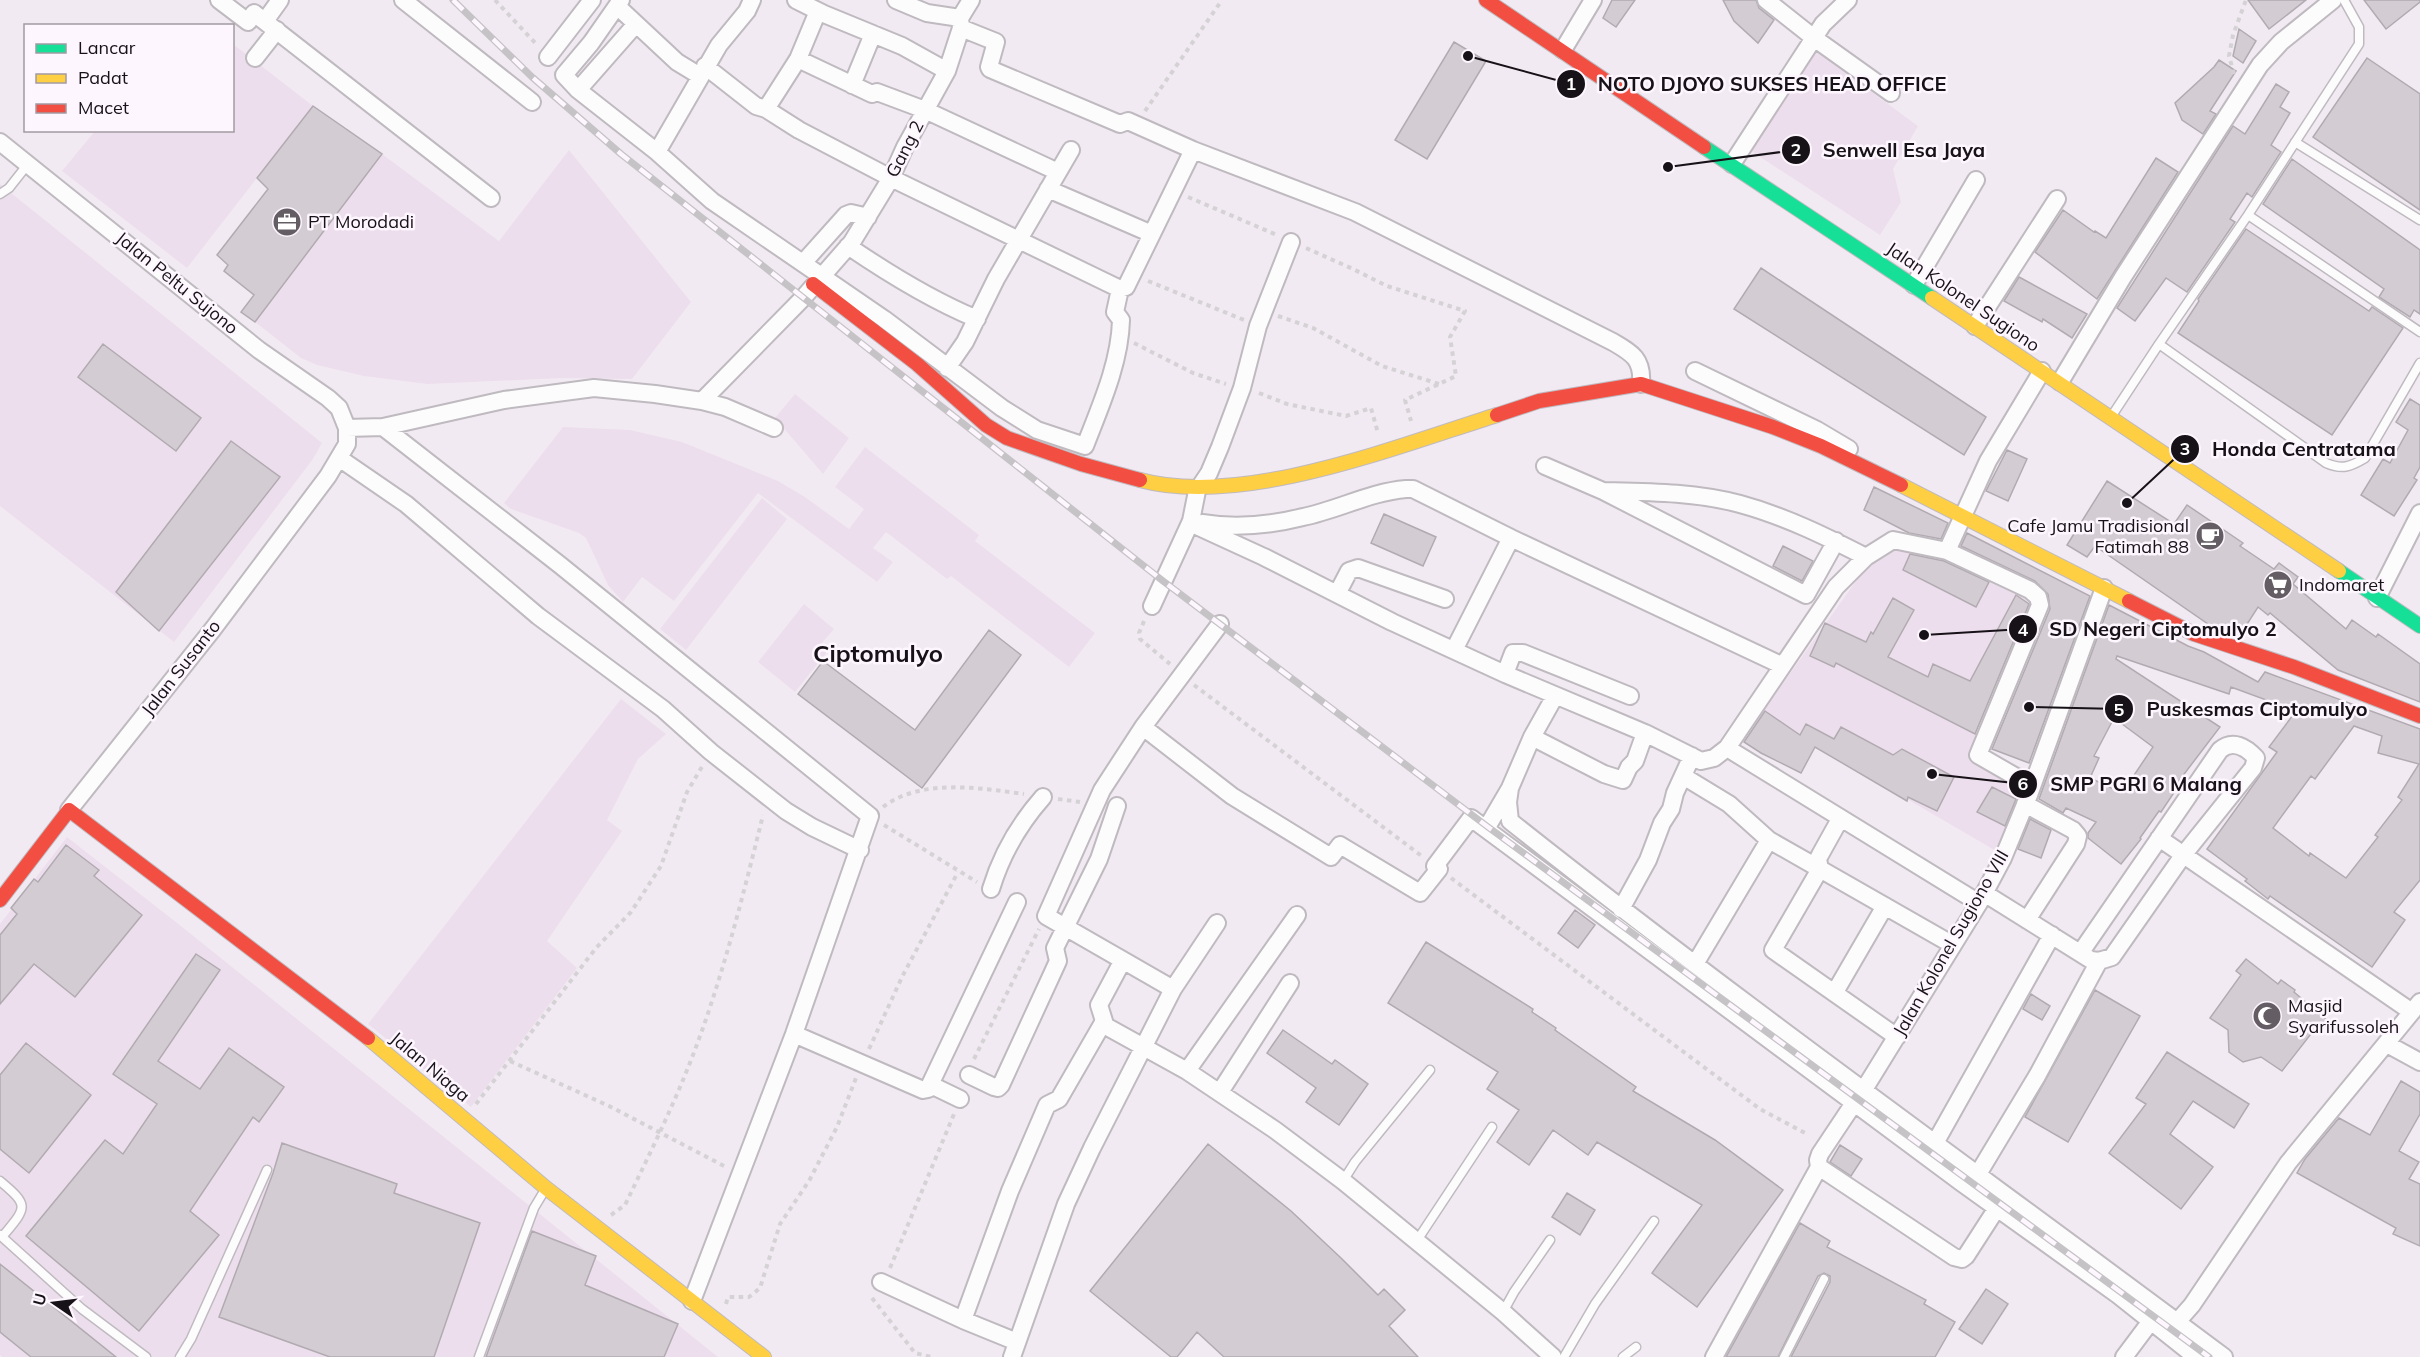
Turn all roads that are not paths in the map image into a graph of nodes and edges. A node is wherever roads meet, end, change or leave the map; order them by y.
1 (219, 0) edge
2 (280, 0) edge
3 (403, 0) edge
4 (592, 0) edge
5 (752, 0) edge
6 (796, 0) edge
7 (896, 0) edge
8 (971, 0) edge
9 (1486, 0) edge
10 (1593, 0) edge
11 (1767, 0) edge
12 (1848, 0) edge
13 (2333, 0) edge
14 (2344, 0) edge
15 (619, 3) edge
16 (818, 11) junction
17 (961, 23) junction
18 (636, 24) junction
19 (271, 26) junction
20 (873, 34) junction
21 (1814, 38) junction
22 (1563, 51) junction
23 (548, 57) road end
24 (255, 58) dead end
25 (798, 59) junction
26 (702, 71) junction
27 (947, 71) junction
28 (852, 84) junction
29 (578, 90) junction
30 (1891, 93) dead end
31 (532, 102) dead end
32 (766, 109) junction
33 (925, 110) junction
34 (0, 142) edge
35 (2295, 142) junction
36 (1071, 150) dead end
37 (1193, 150) junction
38 (657, 152) junction
39 (29, 164) junction
40 (1732, 164) junction
41 (1058, 172) junction
42 (891, 178) junction
43 (1976, 180) dead end
44 (1048, 189) junction
45 (0, 194) edge
46 (491, 198) dead end
47 (2057, 199) dead end
48 (2248, 215) junction
49 (868, 217) junction
50 (2420, 220) edge
51 (1152, 234) junction
52 (1018, 241) junction
53 (1291, 242) road end
54 (848, 246) junction
55 (803, 263) junction
56 (817, 280) junction
57 (1914, 285) junction
58 (1120, 289) junction
59 (977, 319) junction
60 (1975, 326) junction
61 (2420, 332) edge
62 (2159, 345) junction
63 (2420, 363) edge
64 (947, 368) junction
65 (1695, 371) dead end
66 (2042, 371) junction
67 (2418, 373) edge
68 (2060, 382) junction
69 (1641, 384) junction
70 (702, 401) junction
71 (2111, 417) junction
72 (383, 427) junction
73 (347, 428) junction
74 (774, 428) dead end
75 (339, 458) junction
76 (1545, 466) dead end
77 (1901, 485) junction
78 (1199, 487) junction
79 (1603, 491) junction
80 (2420, 513) edge
81 (1962, 515) junction
82 (1190, 522) junction
83 (1511, 538) junction
84 (1836, 541) junction
85 (1947, 551) junction
86 (1866, 557) junction
87 (2104, 588) junction
88 (1337, 594) junction
89 (2377, 598) junction
90 (1445, 599) dead end
91 (1152, 606) road end
92 (1220, 624) dead end
93 (2420, 626) edge
94 (1454, 650) junction
95 (1781, 665) junction
96 (1505, 674) junction
97 (1555, 696) junction
98 (1630, 696) dead end
99 (2420, 716) edge
100 (1143, 727) junction
101 (1645, 733) junction
102 (1532, 737) junction
103 (1726, 748) junction
104 (1692, 756) junction
105 (1683, 776) junction
106 (2032, 786) junction
107 (1510, 788) junction
108 (1043, 797) road end
109 (2025, 804) junction
110 (1117, 806) dead end
111 (69, 810) junction
112 (1840, 819) junction
113 (1486, 830) junction
114 (2159, 838) junction
115 (1769, 840) junction
116 (860, 849) junction
117 (2184, 854) junction
118 (1820, 869) junction
119 (991, 889) road end
120 (1981, 898) junction
121 (0, 900) edge
122 (1017, 902) dead end
123 (1885, 906) junction
124 (1621, 909) junction
125 (1297, 915) dead end
126 (2027, 920) junction
127 (1218, 923) dead end
128 (1065, 927) junction
129 (2052, 935) junction
130 (1953, 945) junction
131 (2081, 952) junction
132 (1123, 960) junction
133 (2099, 962) junction
134 (1695, 964) junction
135 (1290, 983) dead end
136 (1173, 989) junction
137 (1835, 992) junction
138 (2416, 1007) edge
139 (1102, 1024) junction
140 (794, 1034) junction
141 (1897, 1037) junction
142 (2388, 1044) junction
143 (1145, 1047) junction
144 (2420, 1062) edge
145 (1430, 1070) dead end
146 (1187, 1071) junction
147 (969, 1075) road end
148 (931, 1086) junction
149 (1220, 1092) junction
150 (1859, 1097) junction
151 (960, 1099) road end
152 (1492, 1127) dead end
153 (1935, 1143) junction
154 (1819, 1167) junction
155 (267, 1170) dead end
156 (1978, 1174) junction
157 (0, 1181) edge
158 (1343, 1181) junction
159 (546, 1188) junction
160 (1997, 1208) junction
161 (1654, 1221) dead end
162 (1, 1236) edge
163 (1550, 1240) dead end
164 (1415, 1242) junction
165 (1824, 1279) dead end
166 (881, 1282) road end
167 (692, 1301) junction
168 (1503, 1312) junction
169 (963, 1320) junction
170 (2151, 1321) junction
171 (2177, 1322) junction
172 (1636, 1347) dead end
173 (1015, 1350) edge
174 (146, 1357) edge
175 (180, 1357) edge
176 (479, 1357) edge
177 (764, 1357) edge
178 (1553, 1357) edge
179 (1564, 1357) edge
180 (1623, 1357) edge
181 (1714, 1357) edge
182 (1784, 1357) edge
183 (2124, 1357) edge
184 (2196, 1357) edge
185 (2224, 1357) edge

1 - 19 street
2 - 19 street
3 - 31 street
4 - 23 street
5 - 26 street
6 - 16 street
7 - 17 street
8 - 17 street, Gang 2
9 - 22 main road, Jalan Kolonel Sugiono
10 - 22 street
11 - 21 street
12 - 21 street
13 - 68 street
14 - 35 lane
15 - 18 street
15 - 29 street
16 - 20 street
16 - 25 street
17 - 27 street, Gang 2
17 - 37 street
18 - 26 street
18 - 29 street
19 - 24 street
19 - 46 street
20 - 27 street
20 - 28 street
21 - 30 street
21 - 40 street
22 - 40 main road, Jalan Kolonel Sugiono
25 - 28 street
25 - 32 street
26 - 32 street
26 - 38 street
27 - 33 street, Gang 2
28 - 33 street
29 - 38 street
32 - 42 street
33 - 41 street
33 - 42 street, Gang 2
34 - 39 street, Jalan Peltu Sujono
35 - 48 lane
35 - 50 lane
36 - 41 street
37 - 51 street
37 - 69 street
38 - 55 street
39 - 45 lane
39 - 73 street, Jalan Peltu Sujono
40 - 57 main road, Jalan Kolonel Sugiono
41 - 44 street
42 - 49 street, Gang 2
42 - 52 street
43 - 57 street
44 - 51 street
44 - 52 street
47 - 60 street
48 - 61 lane
48 - 62 lane
49 - 54 street, Gang 2
49 - 55 street
51 - 58 street
52 - 58 street
52 - 59 street
53 - 78 street
54 - 56 street, Gang 2
54 - 59 street
55 - 56 street
56 - 64 street
56 - 70 street, Gang 2
56 - 78 main road
57 - 60 main road, Jalan Kolonel Sugiono
58 - 64 street
59 - 64 street
60 - 66 main road, Jalan Kolonel Sugiono
62 - 67 lane
62 - 71 lane
63 - 67 lane
65 - 77 street
66 - 68 main road, Jalan Kolonel Sugiono
66 - 81 street
68 - 71 main road, Jalan Kolonel Sugiono
69 - 77 main road
69 - 78 main road
70 - 72 street
70 - 74 street
71 - 89 main road, Jalan Kolonel Sugiono
72 - 73 street
72 - 116 street
73 - 75 street, Jalan Susanto
75 - 111 street, Jalan Susanto
75 - 116 street
76 - 79 street
77 - 81 main road
78 - 82 street
79 - 84 street
79 - 84 street
80 - 89 street
81 - 85 street
81 - 87 main road
82 - 83 street
82 - 88 street
82 - 91 street
83 - 94 street
83 - 95 street
84 - 86 street
85 - 86 street
85 - 106 street
86 - 95 street
87 - 99 main road
87 - 106 street, Jalan Kolonel Sugiono VIII
88 - 90 street
88 - 94 street
89 - 93 main road, Jalan Kolonel Sugiono
92 - 100 street
94 - 96 street
95 - 103 street
96 - 97 street
96 - 98 street
97 - 101 street
97 - 102 street
100 - 113 street
100 - 128 street
101 - 102 street
101 - 104 street
102 - 107 street
103 - 104 street
103 - 112 street
104 - 105 street
105 - 115 street
105 - 124 street
106 - 109 street, Jalan Kolonel Sugiono VIII
107 - 113 street
107 - 124 street
108 - 119 street
109 - 120 street, Jalan Kolonel Sugiono VIII
109 - 126 street
110 - 128 street
111 - 121 main road, Jalan Susanto
111 - 159 main road, Jalan Niaga
112 - 118 street
112 - 120 street
113 - 150 street
114 - 117 street
114 - 117 street
114 - 131 street
115 - 118 street
115 - 134 street
116 - 140 street
117 - 133 street
117 - 138 street
118 - 123 street
118 - 137 street
120 - 126 street
120 - 130 street, Jalan Kolonel Sugiono VIII
122 - 148 street
123 - 130 street
123 - 137 street
124 - 134 street
125 - 146 street
126 - 129 street
127 - 136 street
128 - 132 street
128 - 147 street
129 - 131 street
129 - 153 street
130 - 141 street, Jalan Kolonel Sugiono VIII
131 - 133 street
132 - 136 street
132 - 139 street
133 - 156 street
134 - 150 street
135 - 149 street
136 - 143 street
137 - 141 street
138 - 142 street
139 - 143 street
139 - 169 street
140 - 148 street
140 - 167 street
141 - 150 street, Jalan Kolonel Sugiono VIII
142 - 144 street
142 - 171 street
143 - 146 street
143 - 173 street
145 - 158 lane
146 - 149 street
148 - 151 street
149 - 158 street
150 - 153 street
150 - 154 street, Jalan Kolonel Sugiono VIII
150 - 160 street
152 - 164 lane
153 - 156 street
154 - 160 street
154 - 181 street, Jalan Kolonel Sugiono VIII
155 - 175 lane
156 - 171 street
157 - 162 lane
158 - 164 street
159 - 167 main road, Jalan Niaga
159 - 176 lane
160 - 170 street
161 - 179 lane
162 - 174 lane
163 - 168 lane
164 - 168 street
165 - 182 lane
166 - 169 street
167 - 177 main road, Jalan Niaga
168 - 178 street
169 - 173 street
170 - 183 street
170 - 184 street
171 - 185 street
172 - 180 lane

